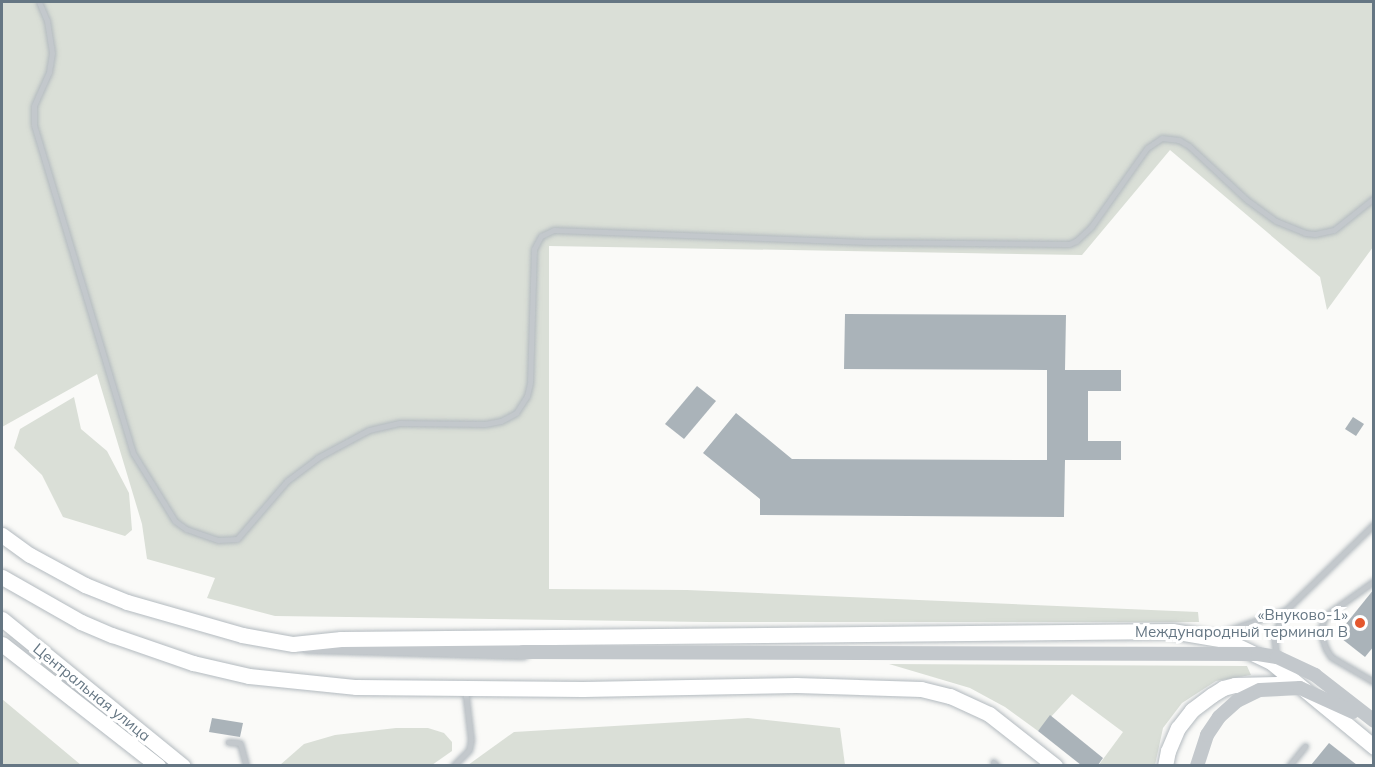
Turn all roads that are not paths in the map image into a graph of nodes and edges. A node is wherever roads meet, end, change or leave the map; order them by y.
1 (39, 2) edge
2 (1374, 198) edge
3 (1374, 524) edge
4 (2, 535) edge
5 (2, 577) edge
6 (1374, 581) edge
7 (1287, 609) junction
8 (2, 619) edge
9 (1206, 636) junction
10 (2, 644) edge
11 (292, 644) junction
12 (1281, 671) junction
13 (1374, 682) edge
14 (465, 687) junction
15 (1307, 690) junction
16 (1374, 722) edge
17 (228, 742) dead end
18 (1305, 746) dead end
19 (1374, 747) edge
20 (158, 765) edge
21 (183, 765) edge
22 (246, 765) edge
23 (453, 765) edge
24 (1055, 765) edge
25 (1165, 765) edge
26 (1197, 765) edge
27 (1289, 765) edge

1 - 2 lane
3 - 7 lane
4 - 11 main road
5 - 14 main road
6 - 13 lane
7 - 9 lane
7 - 12 lane
8 - 21 main road, Центральная улица
9 - 11 main road
9 - 12 main road
10 - 20 main road, Центральная улица
11 - 16 street, bridge
12 - 15 main road
14 - 23 lane
14 - 24 main road
15 - 19 main road
15 - 25 main road
16 - 26 street, bridge
17 - 22 lane
18 - 27 lane

